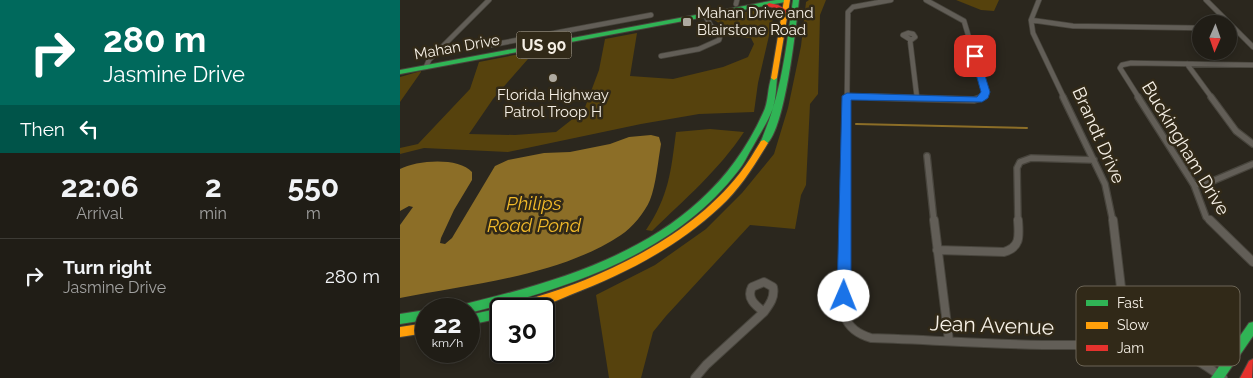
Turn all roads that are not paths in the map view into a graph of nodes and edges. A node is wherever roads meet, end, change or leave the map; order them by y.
1 (489, 0) edge
2 (786, 0) edge
3 (796, 0) edge
4 (891, 0) edge
5 (926, 0) edge
6 (1039, 0) edge
7 (1206, 0) edge
8 (737, 2) edge
9 (759, 2) edge
10 (785, 11) junction
11 (651, 15) dead end
12 (705, 15) junction
13 (1220, 15) edge
14 (1030, 20) junction
15 (1192, 28) edge
16 (600, 29) junction
17 (1238, 33) edge
18 (547, 39) junction
19 (910, 40) dead end
20 (491, 45) dead end
21 (1253, 47) edge
22 (661, 56) dead end
23 (427, 64) junction
24 (1187, 64) junction
25 (1253, 65) edge
26 (400, 66) edge
27 (400, 72) edge
28 (847, 96) junction
29 (917, 98) junction
30 (1253, 144) edge
31 (927, 156) dead end
32 (1094, 160) junction
33 (1253, 164) edge
34 (1194, 185) junction
35 (937, 250) junction
36 (1253, 262) edge
37 (1121, 286) edge
38 (549, 298) edge
39 (480, 306) edge
40 (764, 312) dead end
41 (415, 317) edge
42 (400, 319) edge
43 (1252, 328) edge
44 (415, 330) edge
45 (400, 332) edge
46 (949, 340) junction
47 (1076, 345) edge
48 (1240, 346) edge
49 (1253, 365) edge
50 (1207, 366) edge
51 (1227, 366) edge
52 (1220, 377) edge
53 (695, 378) edge
54 (1246, 378) edge

1 - 23 street
2 - 9 main road, Mahan Drive / US 90
2 - 10 main road
3 - 38 main road
4 - 28 street
5 - 29 street
6 - 14 street
7 - 13 street
8 - 9 main road, Mahan Drive / US 90
8 - 16 main road, Mahan Drive / US 90
9 - 10 main road
9 - 12 main road, Mahan Drive / US 90
10 - 39 main road
11 - 16 street
12 - 16 main road, Mahan Drive / US 90
12 - 22 street
14 - 15 street
14 - 32 street, Brandt Drive
16 - 18 main road, Mahan Drive / US 90
17 - 21 street
18 - 20 street
18 - 23 main road, Mahan Drive / US 90
19 - 29 street
23 - 26 main road, Mahan Drive / US 90
23 - 27 main road, Mahan Drive / US 90
24 - 25 street
24 - 30 street
24 - 34 street, Buckingham Drive
28 - 29 street
28 - 46 street, Jean Avenue
31 - 35 street
32 - 35 street
32 - 37 street, Brandt Drive
33 - 34 street
34 - 36 street, Buckingham Drive
35 - 46 street
40 - 53 street
41 - 42 main road
43 - 48 main road
44 - 45 main road
46 - 47 street, Jean Avenue
49 - 54 main road
50 - 52 street
51 - 52 main road

